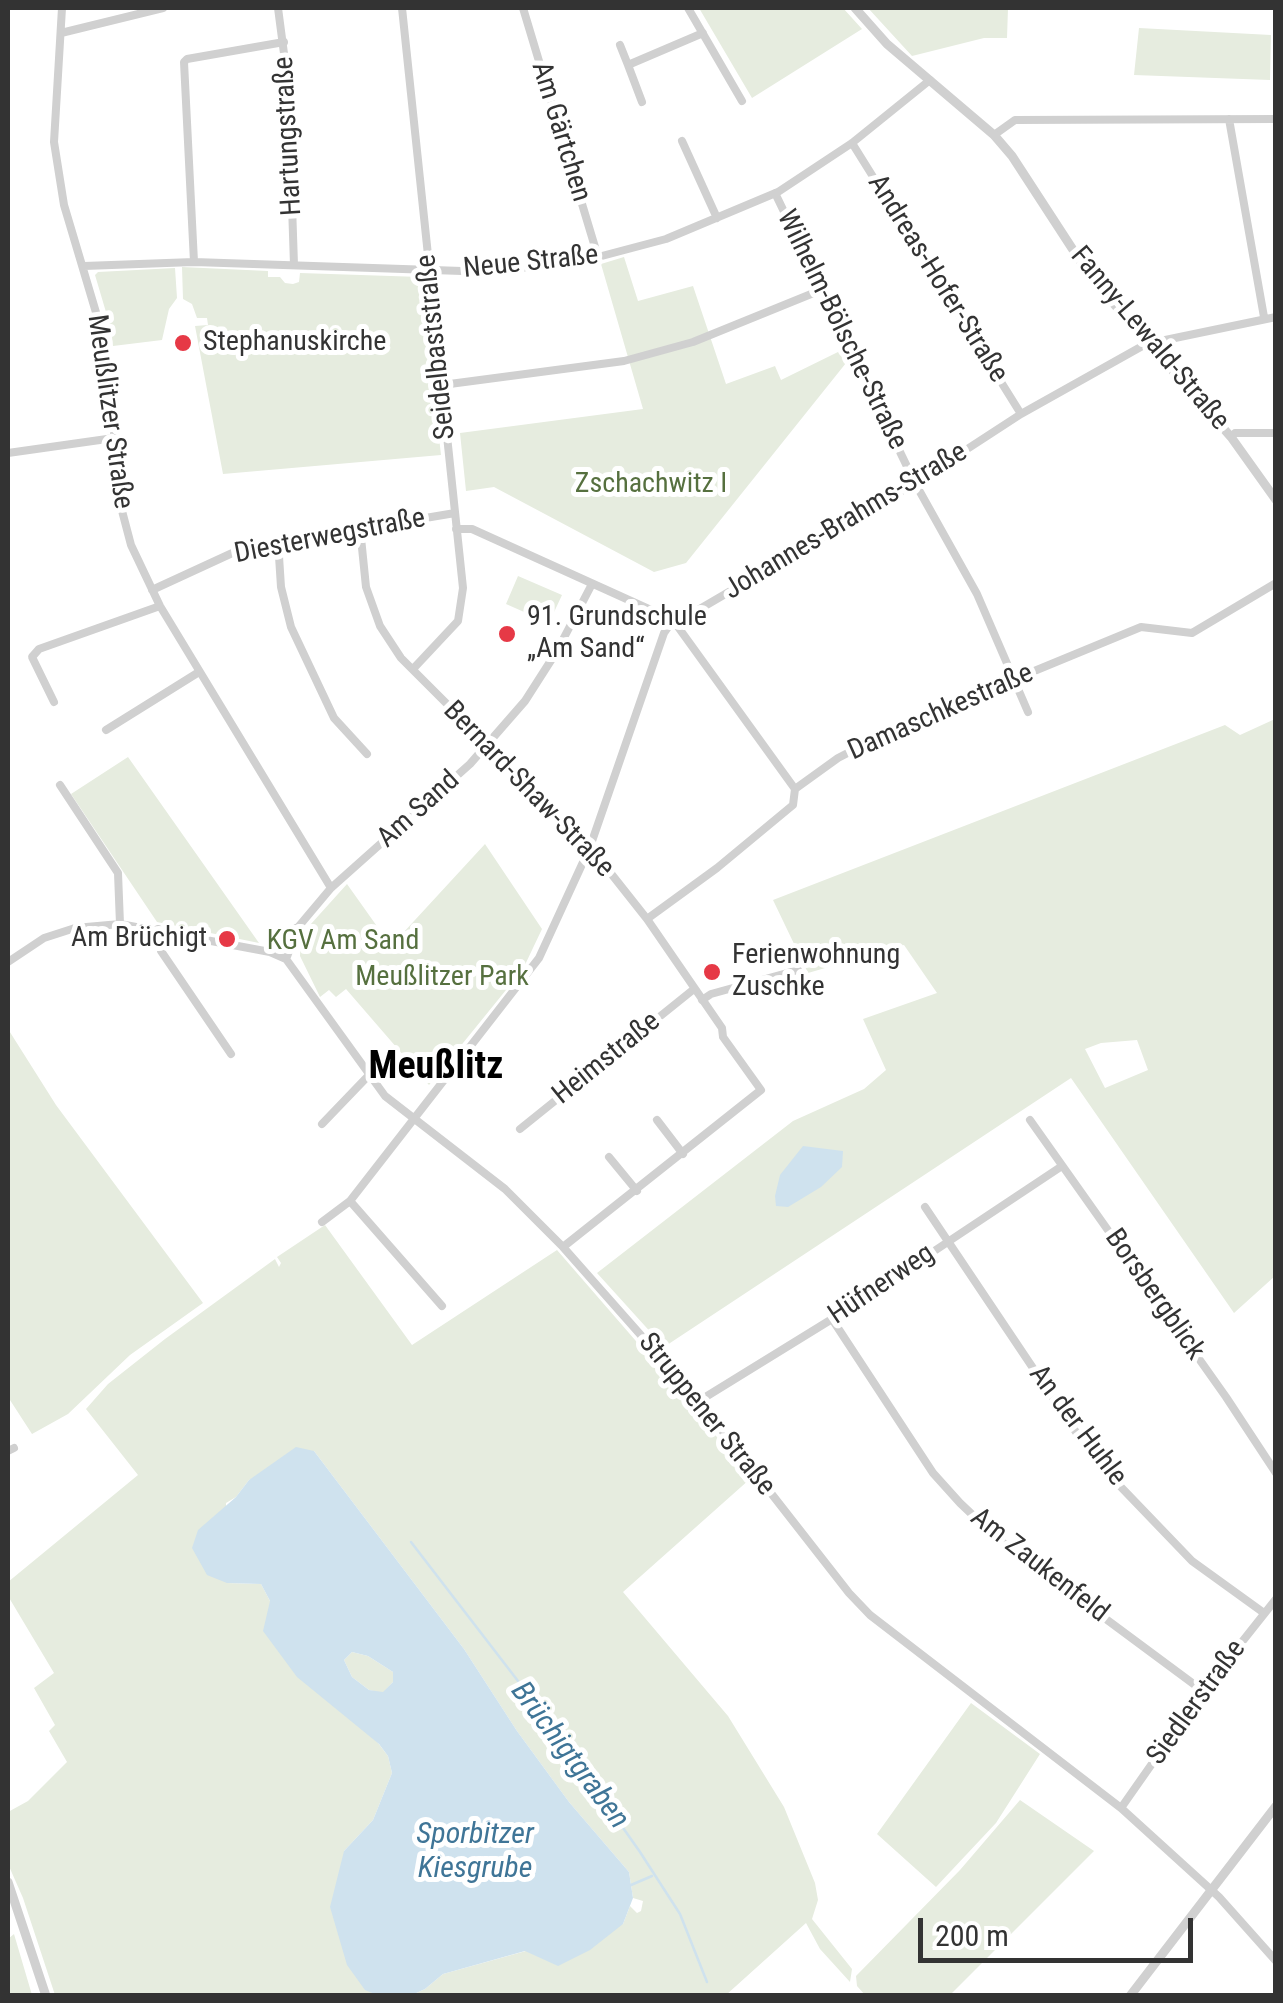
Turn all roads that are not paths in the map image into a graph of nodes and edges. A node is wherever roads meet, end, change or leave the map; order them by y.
1 (62, 8) edge
2 (164, 8) edge
3 (278, 8) edge
4 (402, 8) edge
5 (523, 8) edge
6 (688, 8) edge
7 (856, 8) edge
8 (703, 33) junction
9 (61, 34) junction
10 (284, 42) junction
11 (620, 45) dead end
12 (628, 65) junction
13 (930, 80) junction
14 (742, 100) dead end
15 (642, 102) dead end
16 (1229, 119) junction
17 (1276, 119) edge
18 (994, 135) junction
19 (682, 142) dead end
20 (852, 142) junction
21 (775, 193) junction
22 (717, 218) junction
23 (598, 257) junction
24 (194, 262) junction
25 (294, 265) junction
26 (84, 266) junction
27 (429, 272) junction
28 (821, 290) junction
29 (1264, 317) junction
30 (1276, 317) edge
31 (1146, 344) junction
32 (442, 385) junction
33 (1021, 414) junction
34 (1276, 432) edge
35 (1230, 437) junction
36 (114, 438) junction
37 (8, 452) edge
38 (915, 483) junction
39 (1276, 500) edge
40 (455, 514) junction
41 (360, 528) junction
42 (456, 529) junction
43 (278, 541) junction
44 (1276, 583) edge
45 (592, 584) junction
46 (152, 590) junction
47 (160, 606) junction
48 (673, 620) junction
49 (413, 670) junction
50 (199, 672) junction
51 (1014, 680) junction
52 (54, 702) dead end
53 (1028, 712) dead end
54 (106, 730) dead end
55 (487, 745) junction
56 (367, 754) dead end
57 (60, 784) dead end
58 (794, 789) junction
59 (590, 847) junction
60 (331, 888) junction
61 (647, 919) junction
62 (120, 924) junction
63 (300, 926) junction
64 (158, 929) junction
65 (270, 952) junction
66 (286, 960) junction
67 (8, 962) edge
68 (798, 970) dead end
69 (694, 989) junction
70 (702, 1000) junction
71 (231, 1054) dead end
72 (370, 1074) junction
73 (412, 1120) junction
74 (657, 1120) dead end
75 (1030, 1120) dead end
76 (322, 1124) dead end
77 (520, 1129) dead end
78 (683, 1154) junction
79 (609, 1157) dead end
80 (1062, 1166) junction
81 (637, 1192) junction
82 (350, 1201) junction
83 (926, 1207) dead end
84 (322, 1222) dead end
85 (950, 1240) junction
86 (563, 1247) junction
87 (442, 1306) dead end
88 (832, 1319) junction
89 (700, 1401) junction
90 (1276, 1473) edge
91 (1276, 1599) edge
92 (1264, 1613) junction
93 (1203, 1691) junction
94 (1276, 1806) edge
95 (1121, 1808) junction
96 (8, 1882) edge
97 (1211, 1890) junction
98 (1276, 1962) edge
99 (46, 1996) edge
100 (1130, 1996) edge

1 - 9 street, Meußlitzer Straße
2 - 9 street
3 - 10 street, Hartungstraße
4 - 27 street, Seidelbaststraße
5 - 23 street, Am Gärtchen
6 - 8 street
7 - 13 street, Fanny-Lewald-Straße
8 - 12 street
8 - 14 street
9 - 26 street, Meußlitzer Straße
10 - 24 street
10 - 25 street, Hartungstraße
11 - 12 street
12 - 15 street
13 - 18 street, Fanny-Lewald-Straße
13 - 20 street, Neue Straße
16 - 17 street
16 - 18 street
16 - 29 street
18 - 31 street, Fanny-Lewald-Straße
19 - 22 street
20 - 21 street, Neue Straße
20 - 33 street, Andreas-Hofer-Straße
21 - 22 street, Neue Straße
21 - 28 street, Wilhelm-Bölsche-Straße
22 - 23 street, Neue Straße
23 - 27 street, Neue Straße
24 - 25 street, Neue Straße
24 - 26 street, Neue Straße
25 - 27 street, Neue Straße
26 - 36 street, Meußlitzer Straße
27 - 32 street, Seidelbaststraße
28 - 32 street
28 - 38 street, Wilhelm-Bölsche-Straße
29 - 30 street, Johannes-Brahms-Straße
29 - 31 street, Johannes-Brahms-Straße
31 - 33 street, Johannes-Brahms-Straße
31 - 35 street, Fanny-Lewald-Straße
32 - 40 street, Seidelbaststraße
33 - 38 street, Johannes-Brahms-Straße
34 - 35 street
35 - 39 street, Fanny-Lewald-Straße
36 - 37 street
36 - 46 street, Meußlitzer Straße
38 - 48 street, Johannes-Brahms-Straße
38 - 51 street, Wilhelm-Bölsche-Straße
40 - 41 street, Diesterwegstraße
40 - 42 street, Seidelbaststraße
41 - 43 street, Diesterwegstraße
41 - 49 street, Bernard-Shaw-Straße
42 - 45 street
42 - 49 street, Seidelbaststraße
43 - 46 street, Diesterwegstraße
43 - 56 street
44 - 51 street, Damaschkestraße
45 - 48 street
45 - 55 street, Am Sand
46 - 47 street, Meußlitzer Straße
47 - 50 street, Meußlitzer Straße
47 - 52 street
48 - 58 street
48 - 59 street
49 - 55 street, Bernard-Shaw-Straße
50 - 54 street
50 - 60 street, Meußlitzer Straße
51 - 53 street, Wilhelm-Bölsche-Straße
51 - 58 street, Damaschkestraße
55 - 59 street, Bernard-Shaw-Straße
55 - 60 street, Am Sand
57 - 62 street
58 - 61 street, Damaschkestraße
59 - 61 street, Bernard-Shaw-Straße
59 - 73 street
60 - 63 street, Am Sand
61 - 69 street, Bernard-Shaw-Straße
62 - 64 street, Struppener Straße
62 - 67 street, Struppener Straße
63 - 65 street, Am Sand
63 - 66 street, Am Sand
64 - 65 street, Struppener Straße
64 - 71 street
65 - 66 street, Struppener Straße
66 - 72 street, Struppener Straße
68 - 70 street
69 - 70 street, Bernard-Shaw-Straße
69 - 77 street, Heimstraße
70 - 78 street, Bernard-Shaw-Straße
72 - 73 street, Struppener Straße
72 - 76 street
73 - 82 street
73 - 86 street, Struppener Straße
74 - 78 street
75 - 80 street, Borsbergblick
78 - 81 street
79 - 81 street
80 - 85 street, Hüfnerweg
80 - 90 street, Borsbergblick
81 - 86 street
82 - 84 street
82 - 87 street
83 - 85 street, An der Huhle
85 - 88 street, Hüfnerweg
85 - 92 street, An der Huhle
86 - 89 street, Struppener Straße
88 - 89 street, Hüfnerweg
88 - 93 street, Am Zaukenfeld
89 - 95 street, Struppener Straße
91 - 92 street, Siedlerstraße
92 - 93 street, Siedlerstraße
93 - 95 street, Siedlerstraße
94 - 97 street
95 - 97 street, Struppener Straße
96 - 99 street
97 - 98 street, Struppener Straße
97 - 100 street

